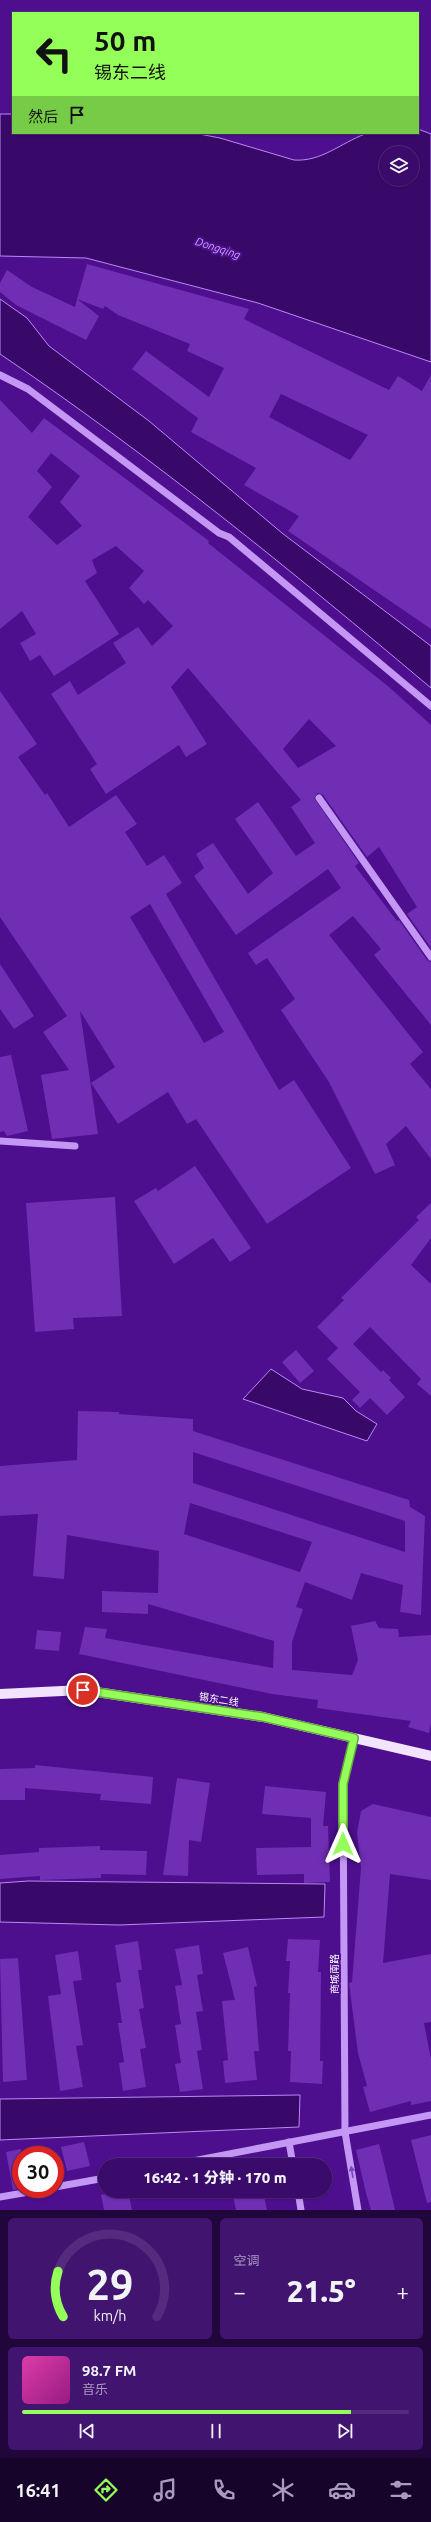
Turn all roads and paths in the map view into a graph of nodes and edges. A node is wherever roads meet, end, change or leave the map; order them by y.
1 (0, 375) edge
2 (431, 706) edge
3 (319, 798) dead end
4 (431, 957) edge
5 (0, 1141) edge
6 (75, 1146) dead end
7 (0, 1694) edge
8 (354, 1738) junction
9 (431, 1756) edge
10 (431, 2115) edge
11 (345, 2132) junction
12 (289, 2142) junction
13 (208, 2158) edge
14 (292, 2158) edge
15 (98, 2179) edge
16 (64, 2185) edge
17 (12, 2195) edge
18 (0, 2197) edge
19 (299, 2198) edge
20 (301, 2210) edge
21 (358, 2210) edge

1 - 2 street
3 - 4 street
5 - 6 street
7 - 8 main road, 锡东二线
8 - 9 main road, 锡东二线
8 - 11 street, 商城南路
10 - 11 street
11 - 12 street
21 -> 11 street, 商城南路
12 - 13 street
12 - 14 street
15 - 16 street
17 - 18 street
19 - 20 street

